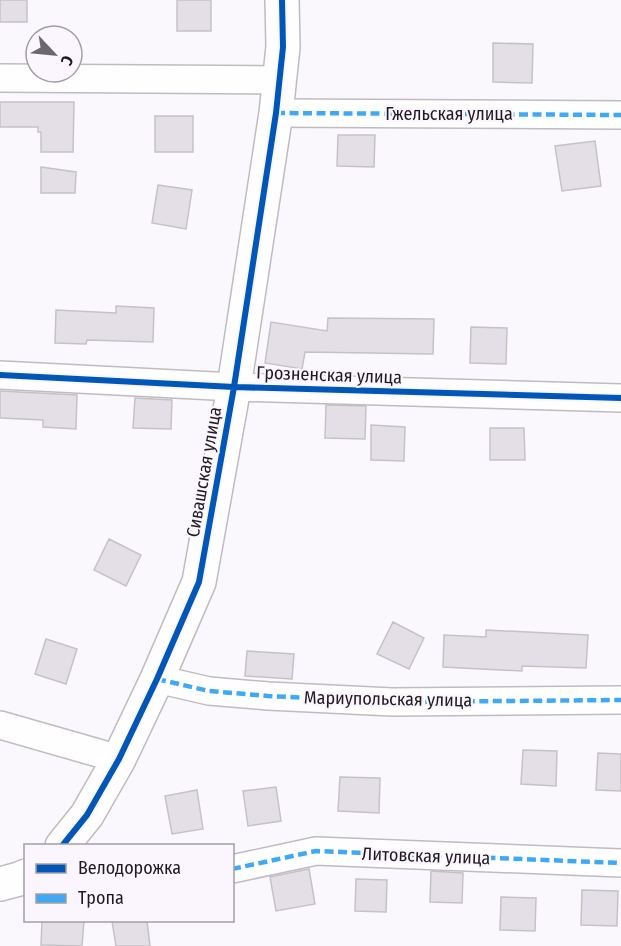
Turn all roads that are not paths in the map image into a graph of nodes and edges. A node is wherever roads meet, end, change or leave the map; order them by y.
1 (282, 0) edge
2 (0, 78) edge
3 (279, 80) junction
4 (276, 113) junction
5 (621, 115) edge
6 (0, 375) edge
7 (234, 387) junction
8 (621, 398) edge
9 (157, 679) junction
10 (621, 700) edge
11 (0, 725) edge
12 (119, 759) junction
13 (64, 844) edge
14 (621, 863) edge
15 (234, 869) edge
16 (24, 877) edge
17 (0, 884) edge

1 - 3 street, Сивашская улица
2 - 3 street
3 - 4 street, Сивашская улица
4 - 5 street, Гжельская улица
4 - 7 street, Сивашская улица
6 - 7 street, Грозненская улица
7 - 8 street, Грозненская улица
7 - 9 street, Сивашская улица
9 - 10 street, Мариупольская улица
9 - 12 street, Сивашская улица
11 - 12 street
12 - 13 street, Сивашская улица
14 - 15 street, Литовская улица
16 - 17 street

